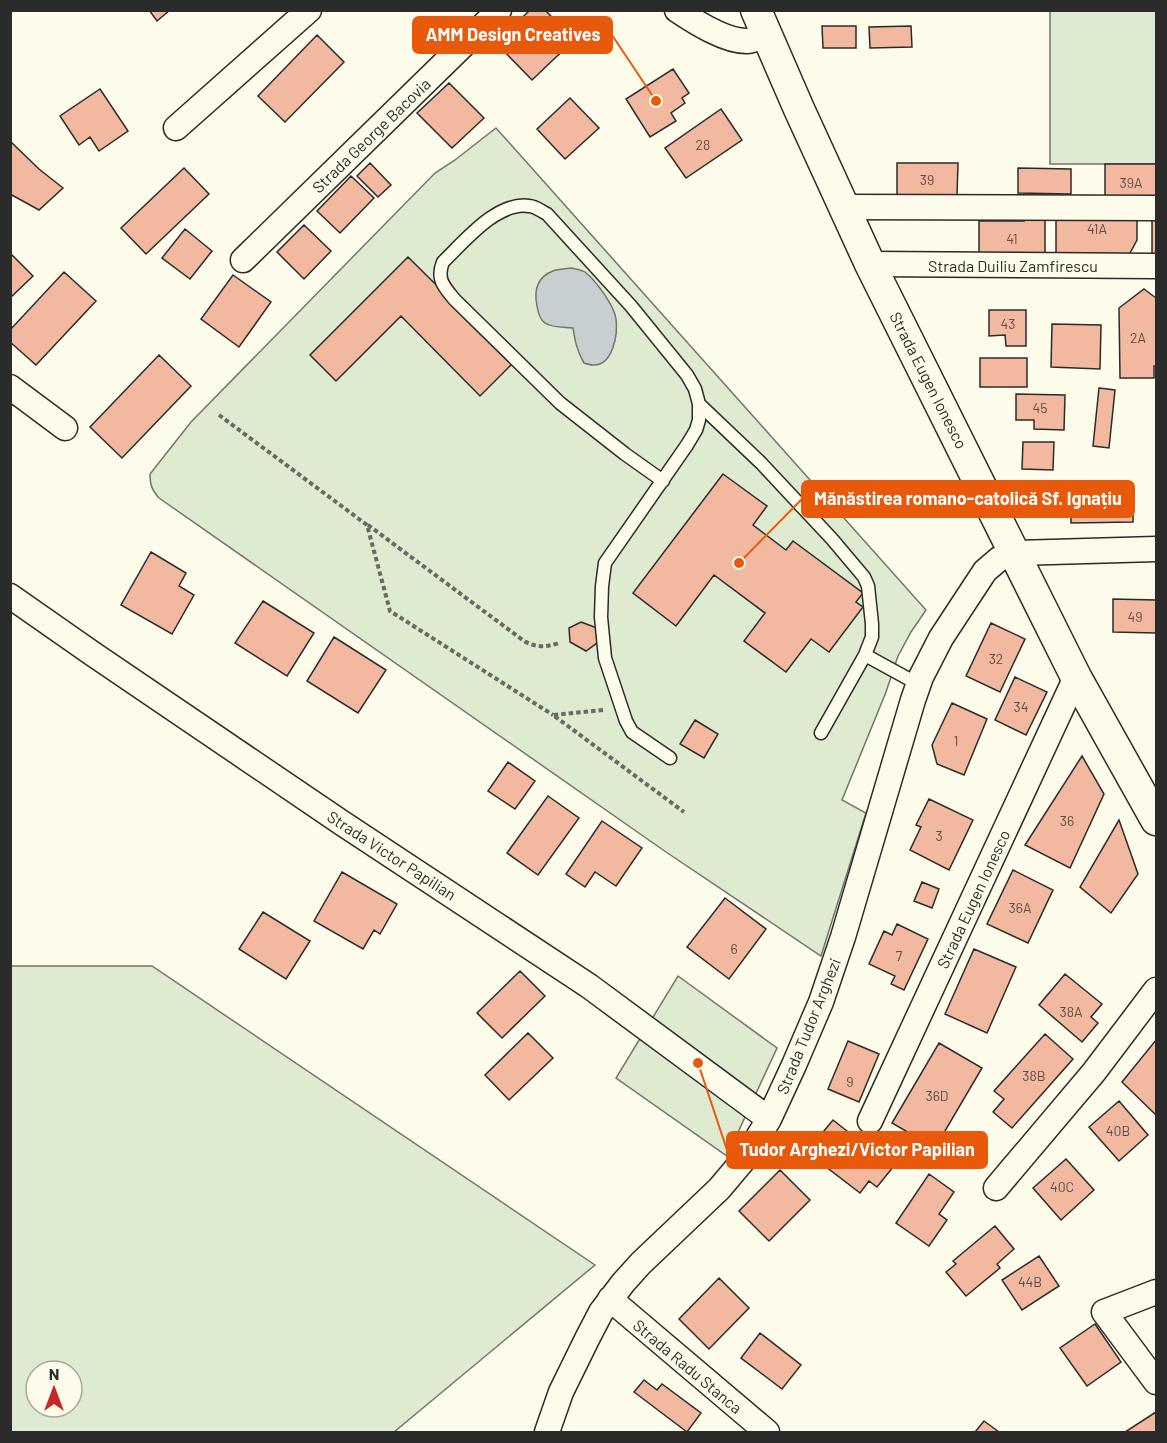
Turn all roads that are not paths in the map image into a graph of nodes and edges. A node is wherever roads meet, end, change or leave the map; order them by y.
1 (309, 10) edge
2 (499, 10) edge
3 (676, 10) edge
4 (762, 23) edge
5 (176, 128) dead end
6 (844, 207) junction
7 (1156, 208) edge
8 (243, 260) dead end
9 (870, 264) junction
10 (1156, 266) edge
11 (10, 387) edge
12 (699, 404) junction
13 (65, 428) dead end
14 (663, 481) junction
15 (1156, 549) edge
16 (1016, 554) junction
17 (10, 596) edge
18 (865, 655) junction
19 (1076, 677) junction
20 (918, 684) junction
21 (821, 733) dead end
22 (670, 758) dead end
23 (1156, 819) edge
24 (1156, 990) edge
25 (769, 1119) junction
26 (870, 1121) dead end
27 (996, 1188) dead end
28 (1156, 1292) edge
29 (610, 1299) junction
30 (1156, 1382) edge
31 (547, 1432) edge
32 (766, 1432) edge

1 - 5 street
2 - 8 street, Strada George Bacovia
3 - 4 street
4 - 6 street, Strada Eugen Ionesco
6 - 7 street
6 - 9 street, Strada Eugen Ionesco
9 - 10 street, Strada Duiliu Zamfirescu
9 - 16 street, Strada Eugen Ionesco
11 - 13 street
12 - 14 lane
12 - 14 lane
12 - 18 lane
14 - 22 lane
15 - 16 street
16 - 19 street, Strada Eugen Ionesco
16 - 20 street, Strada Tudor Arghezi
17 - 25 street, Strada Victor Papilian
18 - 20 lane
18 - 21 lane
19 - 23 street, Strada Eugen Ionesco
19 - 26 street, Strada Eugen Ionesco
20 - 25 street, Strada Tudor Arghezi
24 - 27 street
25 - 29 street, Strada Tudor Arghezi
28 - 30 street
29 - 31 street, Strada Tudor Arghezi
29 - 32 street, Strada Radu Stanca

